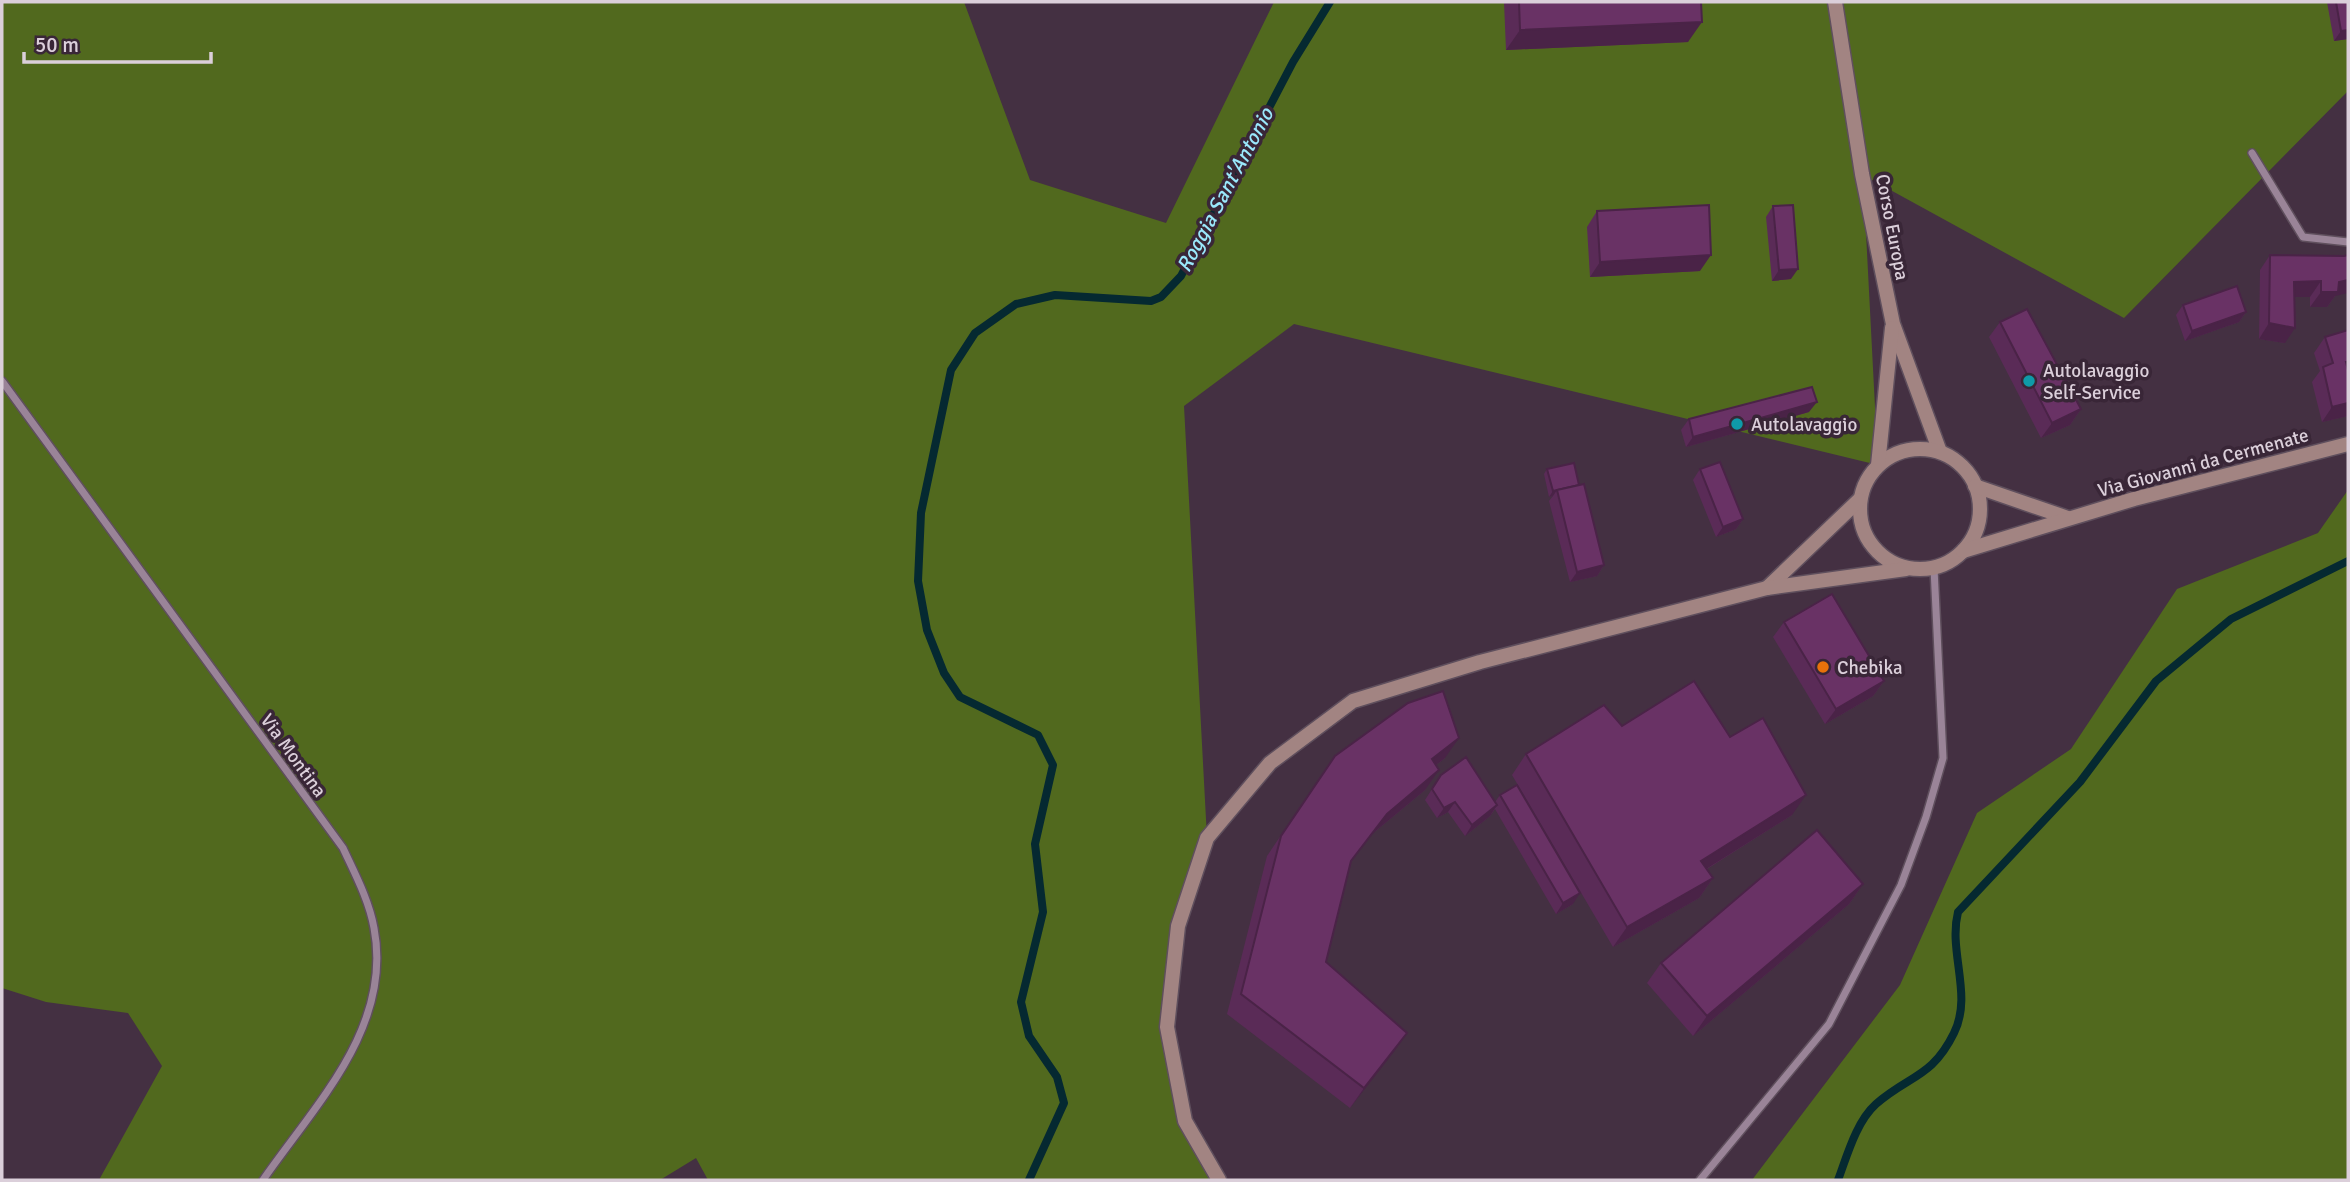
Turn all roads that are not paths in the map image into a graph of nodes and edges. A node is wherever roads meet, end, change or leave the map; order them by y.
1 (1835, 2) edge
2 (2252, 153) dead end
3 (2348, 242) edge
4 (1893, 324) junction
5 (2, 381) edge
6 (2348, 444) edge
7 (1940, 452) junction
8 (1878, 465) junction
9 (1975, 486) junction
10 (1859, 500) junction
11 (2068, 518) junction
12 (1964, 551) junction
13 (1934, 568) junction
14 (1906, 569) junction
15 (1767, 588) junction
16 (263, 1180) edge
17 (1219, 1180) edge
18 (1700, 1180) edge

1 - 4 main road, Corso Europa
2 - 3 street
4 - 7 main road, Corso Europa
4 - 8 main road
5 - 16 street, Via Montina
6 - 11 main road, Via Giovanni da Cermenate
7 - 8 main road
7 - 9 main road
8 - 10 main road
9 - 11 main road
9 - 12 main road
10 - 14 main road
10 - 15 main road
11 - 12 main road, Via Giovanni da Cermenate
12 - 13 main road
13 - 14 main road
13 - 18 street
14 - 15 main road
15 - 17 main road

